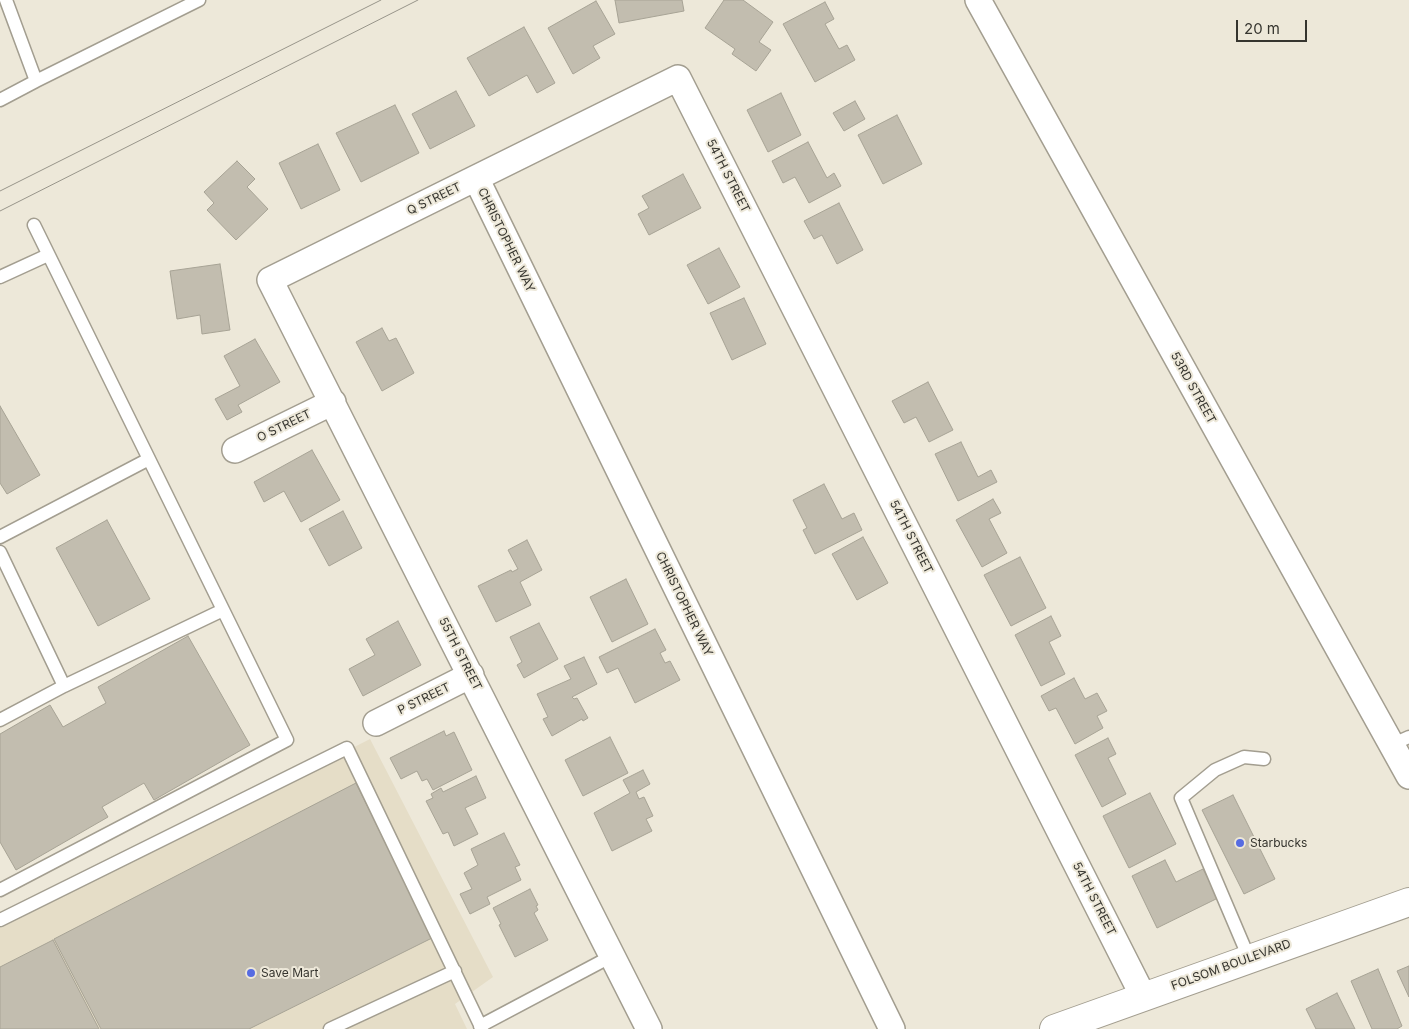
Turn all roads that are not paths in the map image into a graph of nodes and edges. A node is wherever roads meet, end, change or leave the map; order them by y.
1 (6, 0) edge
2 (199, 0) edge
3 (978, 0) edge
4 (678, 78) joint
5 (36, 81) junction
6 (0, 100) edge
7 (476, 178) junction
8 (34, 225) dead end
9 (48, 255) junction
10 (0, 277) edge
11 (270, 280) joint
12 (333, 402) junction
13 (235, 450) dead end
14 (149, 459) junction
15 (0, 537) edge
16 (0, 552) edge
17 (223, 610) junction
18 (471, 675) junction
19 (64, 686) junction
20 (0, 720) edge
21 (376, 723) dead end
22 (1400, 741) edge
23 (1264, 759) dead end
24 (1408, 771) edge
25 (0, 890) edge
26 (1409, 902) edge
27 (0, 920) edge
28 (612, 956) junction
29 (1249, 958) junction
30 (455, 971) junction
31 (1144, 996) junction
32 (481, 1028) edge
33 (1063, 1028) edge
34 (330, 1029) edge
35 (649, 1029) edge
36 (892, 1029) edge

1 - 5 lane
2 - 5 lane
3 - 22 street, 53RD STREET
4 - 7 street, Q STREET
4 - 31 street, 54TH STREET
5 - 6 lane
7 - 11 street, Q STREET
7 - 36 street, CHRISTOPHER WAY
8 - 9 lane
9 - 10 lane
9 - 14 lane
11 - 12 street, 55TH STREET
12 - 13 street, O STREET
12 - 18 street, 55TH STREET
14 - 15 lane
14 - 17 lane
16 - 19 lane
17 - 19 lane
17 - 25 lane
18 - 21 street, P STREET
18 - 28 street, 55TH STREET
19 - 20 lane
22 - 24 street, 53RD STREET
23 - 29 lane
26 - 29 main road, FOLSOM BOULEVARD
27 - 30 lane
28 - 32 lane
28 - 35 street, 55TH STREET
29 - 31 main road, FOLSOM BOULEVARD
30 - 32 lane
30 - 34 lane
31 - 33 main road, FOLSOM BOULEVARD

